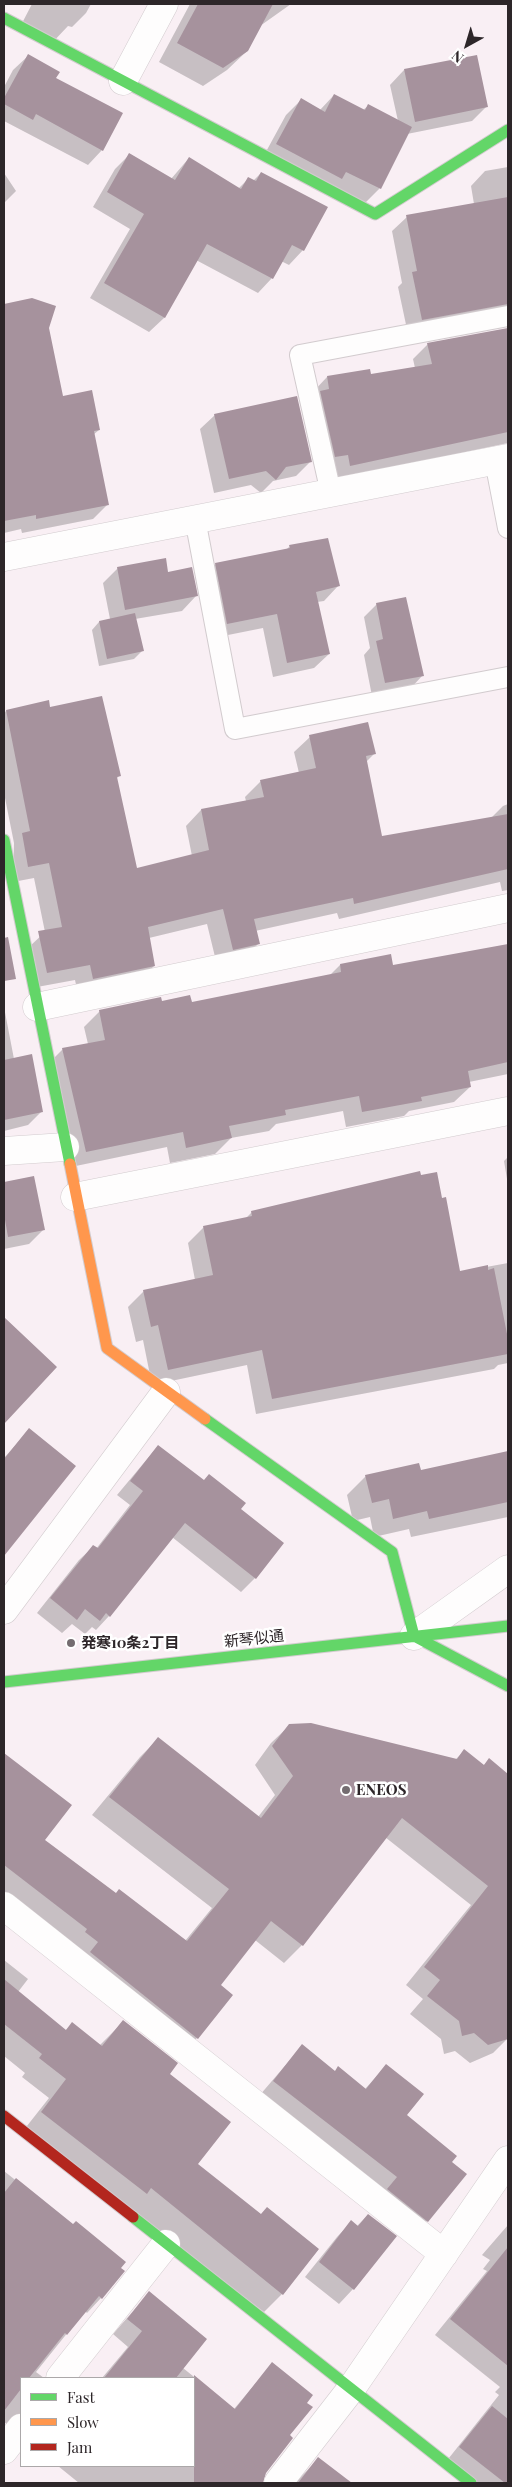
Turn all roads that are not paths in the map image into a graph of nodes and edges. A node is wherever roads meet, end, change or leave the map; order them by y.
1 (164, 4) edge
2 (4, 18) edge
3 (122, 81) junction
4 (508, 130) edge
5 (508, 316) edge
6 (502, 459) edge
7 (331, 493) junction
8 (195, 520) junction
9 (508, 528) edge
10 (4, 557) edge
11 (508, 678) edge
12 (4, 840) edge
13 (508, 908) edge
14 (37, 1007) junction
15 (508, 1111) edge
16 (65, 1147) junction
17 (4, 1151) edge
18 (75, 1197) junction
19 (166, 1392) junction
20 (508, 1568) edge
21 (4, 1610) edge
22 (508, 1626) edge
23 (414, 1636) junction
24 (4, 1682) edge
25 (508, 1686) edge
26 (4, 1906) edge
27 (4, 2116) edge
28 (508, 2160) edge
29 (166, 2244) junction
30 (444, 2254) junction
31 (61, 2377) edge
32 (351, 2389) junction
33 (20, 2429) edge
34 (4, 2450) edge
35 (278, 2483) edge
36 (471, 2483) edge

1 - 3 street
2 - 3 street
3 - 4 street
5 - 7 lane
6 - 7 street
6 - 9 lane
7 - 8 street
8 - 10 street
8 - 11 lane
12 - 14 street
13 - 14 street
14 - 16 street
15 - 18 street
16 - 17 street
16 - 18 street
18 - 19 street
19 - 21 street
19 - 23 street
20 - 23 street
22 - 23 street, 新琴似通
23 - 24 street, 新琴似通
23 - 25 street
26 - 30 street
27 - 29 street
28 - 30 street
29 - 31 street
29 - 32 street
30 - 32 street
32 - 35 street
32 - 36 street
33 - 34 street

